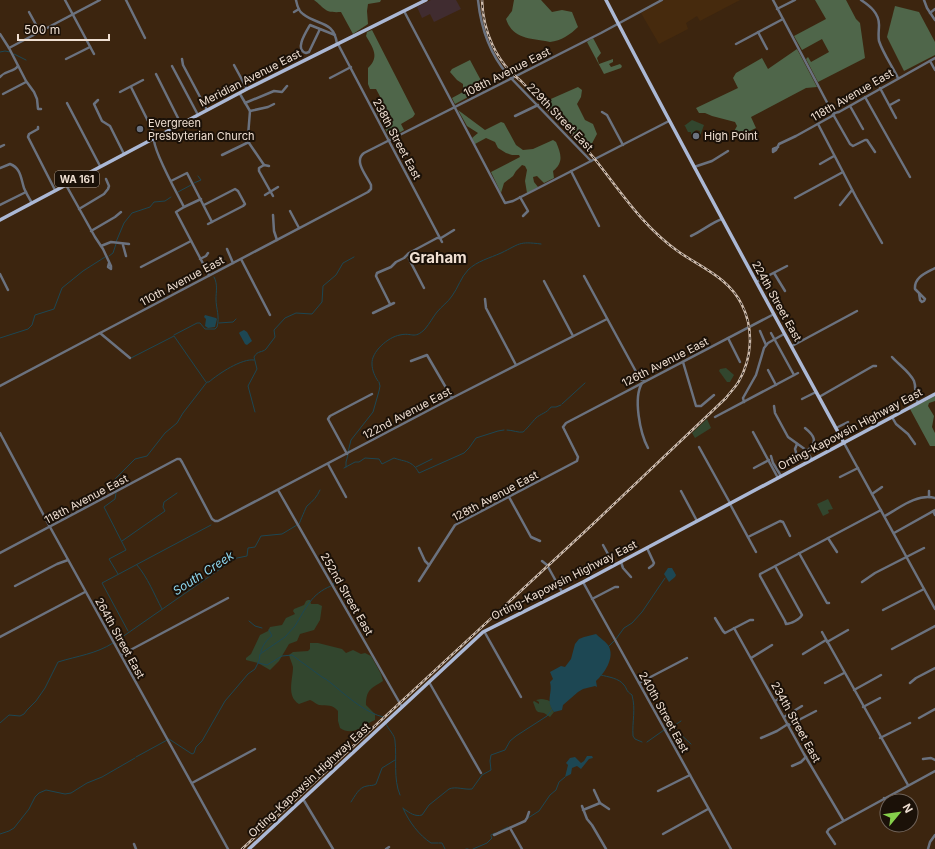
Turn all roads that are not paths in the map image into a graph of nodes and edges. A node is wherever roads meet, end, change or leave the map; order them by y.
1 (65, 0) edge
2 (100, 0) edge
3 (126, 0) edge
4 (296, 0) edge
5 (426, 0) edge
6 (478, 0) edge
7 (606, 0) edge
8 (662, 0) edge
9 (772, 0) edge
10 (795, 0) edge
11 (861, 0) edge
12 (924, 0) edge
13 (299, 9) junction
14 (778, 9) junction
15 (935, 9) edge
16 (404, 11) junction
17 (29, 12) dead end
18 (294, 12) dead end
19 (930, 13) junction
20 (73, 14) junction
21 (783, 19) junction
22 (935, 20) edge
23 (618, 23) junction
24 (320, 29) junction
25 (40, 32) junction
26 (758, 32) junction
27 (0, 34) edge
28 (335, 35) junction
29 (145, 38) dead end
30 (337, 44) junction
31 (736, 44) dead end
32 (90, 47) junction
33 (9, 48) junction
34 (767, 49) dead end
35 (94, 54) dead end
36 (935, 58) edge
37 (66, 59) dead end
38 (182, 59) dead end
39 (930, 61) junction
40 (234, 65) dead end
41 (18, 66) junction
42 (172, 66) dead end
43 (350, 67) junction
44 (935, 70) edge
45 (156, 74) dead end
46 (0, 77) edge
47 (330, 78) dead end
48 (512, 78) junction
49 (898, 78) junction
50 (143, 80) dead end
51 (26, 82) junction
52 (131, 86) junction
53 (287, 86) dead end
54 (880, 88) junction
55 (247, 90) junction
56 (120, 92) dead end
57 (3, 94) dead end
58 (240, 94) junction
59 (865, 97) junction
60 (98, 100) dead end
61 (899, 100) dead end
62 (67, 103) dead end
63 (245, 103) junction
64 (274, 104) dead end
65 (538, 105) junction
66 (890, 105) junction
67 (850, 106) junction
68 (454, 107) junction
69 (41, 109) dead end
70 (207, 110) junction
71 (250, 111) junction
72 (602, 112) dead end
73 (834, 113) junction
74 (198, 115) junction
75 (515, 116) dead end
76 (896, 118) dead end
77 (669, 121) junction
78 (181, 124) junction
79 (818, 124) junction
80 (38, 126) dead end
81 (863, 130) dead end
82 (155, 138) junction
83 (389, 140) junction
84 (248, 142) junction
85 (4, 145) dead end
86 (623, 145) junction
87 (0, 147) edge
88 (778, 147) dead end
89 (728, 151) dead end
90 (874, 152) dead end
91 (124, 154) junction
92 (222, 155) dead end
93 (834, 156) junction
94 (591, 161) junction
95 (820, 164) dead end
96 (264, 165) junction
97 (100, 166) junction
98 (269, 166) dead end
99 (0, 168) edge
100 (694, 168) junction
101 (571, 171) junction
102 (843, 172) junction
103 (910, 177) dead end
104 (106, 179) dead end
105 (171, 181) junction
106 (66, 185) junction
107 (278, 187) dead end
108 (852, 189) junction
109 (55, 190) junction
110 (371, 190) joint
111 (26, 192) junction
112 (270, 192) junction
113 (265, 194) dead end
114 (273, 196) dead end
115 (520, 197) junction
116 (795, 198) dead end
117 (201, 199) junction
118 (32, 203) junction
119 (0, 205) edge
120 (204, 205) junction
121 (840, 205) dead end
122 (184, 207) junction
123 (79, 209) junction
124 (290, 211) dead end
125 (121, 212) dead end
126 (273, 215) dead end
127 (523, 216) dead end
128 (722, 219) junction
129 (0, 220) edge
130 (212, 222) junction
131 (208, 224) dead end
132 (599, 226) dead end
133 (299, 228) junction
134 (91, 230) junction
135 (454, 230) dead end
136 (691, 236) dead end
137 (439, 237) junction
138 (277, 240) junction
139 (191, 241) junction
140 (442, 242) dead end
141 (882, 243) dead end
142 (123, 244) junction
143 (129, 244) dead end
144 (101, 246) junction
145 (227, 248) dead end
146 (412, 251) junction
147 (208, 253) dead end
148 (126, 256) dead end
149 (200, 259) junction
150 (241, 259) junction
151 (109, 263) dead end
152 (233, 263) junction
153 (786, 266) dead end
154 (141, 267) dead end
155 (935, 268) edge
156 (773, 273) junction
157 (0, 274) edge
158 (209, 275) junction
159 (584, 276) dead end
160 (544, 281) dead end
161 (756, 282) junction
162 (424, 288) dead end
163 (8, 290) dead end
164 (785, 291) dead end
165 (919, 293) dead end
166 (485, 299) dead end
167 (856, 311) dead end
168 (373, 313) dead end
169 (270, 314) dead end
170 (775, 314) junction
171 (607, 319) junction
172 (100, 332) junction
173 (760, 332) dead end
174 (771, 333) dead end
175 (785, 334) junction
176 (573, 336) junction
177 (728, 338) junction
178 (775, 339) junction
179 (766, 344) junction
180 (792, 346) junction
181 (892, 357) dead end
182 (130, 358) dead end
183 (411, 361) dead end
184 (683, 362) junction
185 (740, 362) dead end
186 (516, 365) junction
187 (876, 366) dead end
188 (768, 370) dead end
189 (798, 373) dead end
190 (794, 375) junction
191 (644, 382) junction
192 (776, 385) junction
193 (0, 386) edge
194 (816, 392) junction
195 (372, 394) dead end
196 (935, 394) edge
197 (714, 395) dead end
198 (819, 396) junction
199 (452, 398) junction
200 (802, 400) dead end
201 (744, 402) junction
202 (918, 403) junction
203 (774, 406) dead end
204 (715, 417) dead end
205 (892, 417) junction
206 (848, 422) dead end
207 (805, 428) dead end
208 (836, 428) junction
209 (753, 432) dead end
210 (0, 433) edge
211 (844, 443) junction
212 (797, 444) junction
213 (915, 444) dead end
214 (699, 447) dead end
215 (648, 448) dead end
216 (807, 451) junction
217 (346, 454) junction
218 (771, 456) dead end
219 (797, 456) dead end
220 (578, 459) joint
221 (769, 460) junction
222 (812, 460) junction
223 (328, 464) junction
224 (754, 468) dead end
225 (858, 468) junction
226 (840, 477) dead end
227 (780, 478) junction
228 (882, 487) dead end
229 (278, 490) junction
230 (681, 491) dead end
231 (929, 491) dead end
232 (872, 494) junction
233 (346, 497) dead end
234 (510, 497) junction
235 (929, 497) junction
236 (935, 498) edge
237 (730, 504) junction
238 (881, 510) junction
239 (934, 511) edge
240 (935, 515) edge
241 (885, 516) junction
242 (215, 521) joint
243 (697, 521) junction
244 (50, 527) junction
245 (894, 533) junction
246 (790, 536) dead end
247 (748, 538) junction
248 (828, 538) junction
249 (540, 541) dead end
250 (603, 544) dead end
251 (419, 548) dead end
252 (646, 548) junction
253 (924, 548) dead end
254 (756, 552) dead end
255 (837, 552) dead end
256 (799, 553) junction
257 (0, 554) edge
258 (907, 557) junction
259 (68, 560) junction
260 (542, 561) dead end
261 (621, 562) junction
262 (429, 565) junction
263 (614, 566) junction
264 (775, 566) junction
265 (649, 568) dead end
266 (631, 577) dead end
267 (419, 581) dead end
268 (583, 582) junction
269 (862, 582) dead end
270 (15, 586) dead end
271 (618, 587) dead end
272 (924, 589) junction
273 (86, 592) junction
274 (562, 592) junction
275 (228, 598) dead end
276 (592, 599) junction
277 (829, 603) dead end
278 (935, 608) edge
279 (883, 610) dead end
280 (715, 618) dead end
281 (753, 620) dead end
282 (935, 626) edge
283 (734, 628) junction
284 (848, 630) dead end
285 (484, 631) junction
286 (822, 632) dead end
287 (0, 637) edge
288 (827, 641) junction
289 (772, 644) dead end
290 (892, 649) dead end
291 (803, 654) dead end
292 (121, 655) junction
293 (686, 658) dead end
294 (751, 658) junction
295 (935, 668) edge
296 (844, 673) junction
297 (881, 675) dead end
298 (429, 682) junction
299 (639, 683) junction
300 (825, 683) dead end
301 (910, 683) dead end
302 (854, 690) junction
303 (784, 696) dead end
304 (521, 697) dead end
305 (880, 698) dead end
306 (775, 701) junction
307 (802, 706) dead end
308 (402, 707) junction
309 (863, 707) junction
310 (935, 709) edge
311 (816, 711) dead end
312 (784, 717) junction
313 (919, 718) dead end
314 (910, 722) dead end
315 (788, 725) junction
316 (761, 738) dead end
317 (880, 738) junction
318 (255, 750) dead end
319 (806, 757) junction
320 (934, 758) edge
321 (923, 759) dead end
322 (792, 766) dead end
323 (935, 771) edge
324 (481, 773) dead end
325 (690, 776) junction
326 (192, 783) junction
327 (908, 786) junction
328 (594, 790) dead end
329 (658, 791) dead end
330 (894, 793) edge
331 (302, 799) junction
332 (879, 801) edge
333 (600, 803) junction
334 (582, 806) dead end
335 (609, 809) dead end
336 (708, 809) junction
337 (584, 810) junction
338 (530, 812) dead end
339 (845, 820) junction
340 (510, 828) junction
341 (663, 834) dead end
342 (494, 835) dead end
343 (935, 835) edge
344 (134, 844) dead end
345 (835, 844) dead end
346 (389, 847) dead end
347 (136, 849) edge
348 (228, 849) edge
349 (249, 849) edge
350 (333, 849) edge
351 (386, 849) edge
352 (522, 849) edge
353 (606, 849) edge
354 (731, 849) edge
355 (928, 849) edge

1 - 20 street
2 - 20 street
3 - 29 street
4 - 13 street
5 - 16 main road, Meridian Avenue East / WA 161
6 - 48 street, 229th Street East
7 - 23 main road, 224th Street East
8 - 23 street, 108th Avenue East
9 - 14 street
10 - 14 street
11 - 49 street
12 - 19 street
13 - 18 street
13 - 28 street
14 - 21 street
15 - 19 street
16 - 30 main road, Meridian Avenue East / WA 161
16 - 68 street
17 - 25 street
19 - 22 street
20 - 25 street
20 - 32 street
21 - 26 street
21 - 73 street
23 - 48 street, 108th Avenue East
23 - 77 main road, 224th Street East
24 - 24 street
24 - 28 street
25 - 33 street
26 - 31 street
26 - 34 street
27 - 33 street
28 - 30 street, 238th Street East
30 - 43 street, 238th Street East
30 - 55 main road, Meridian Avenue East / WA 161
32 - 35 street
32 - 37 street
33 - 41 street
36 - 39 street, 118th Avenue East
38 - 70 street
39 - 44 street
39 - 49 street, 118th Avenue East
40 - 55 street
41 - 46 street
41 - 51 street
42 - 74 street
43 - 47 street
43 - 83 street, 238th Street East
45 - 78 street
48 - 65 street, 229th Street East
48 - 68 street, 108th Avenue East
49 - 54 street, 118th Avenue East
50 - 52 street
51 - 57 street
51 - 69 street
52 - 56 street
52 - 82 street
53 - 63 street
54 - 59 street, 118th Avenue East
54 - 66 street
55 - 58 main road, Meridian Avenue East / WA 161
58 - 63 street
58 - 70 main road, Meridian Avenue East / WA 161
59 - 67 street, 118th Avenue East
59 - 103 street
60 - 91 street
61 - 66 street
62 - 97 street
63 - 71 street
64 - 71 street
65 - 75 street
65 - 94 street, 229th Street East
66 - 76 street
67 - 73 street, 118th Avenue East
67 - 81 street
68 - 83 street, 108th Avenue East
68 - 115 street
70 - 74 main road, Meridian Avenue East / WA 161
71 - 84 street
72 - 86 street
73 - 79 street, 118th Avenue East
73 - 90 street
74 - 78 main road, Meridian Avenue East / WA 161
77 - 86 street
77 - 100 main road, 224th Street East
78 - 82 main road, Meridian Avenue East / WA 161
79 - 88 street, 118th Avenue East
79 - 93 street
80 - 109 street
82 - 91 main road, Meridian Avenue East / WA 161
82 - 105 street
83 - 110 street, 108th Avenue East
83 - 137 street, 238th Street East
84 - 92 street
84 - 96 street
85 - 87 street
86 - 94 street
89 - 100 street
91 - 97 main road, Meridian Avenue East / WA 161
93 - 95 street
93 - 102 street
94 - 101 street
96 - 98 street
96 - 112 street
97 - 106 main road, Meridian Avenue East / WA 161
99 - 111 street
100 - 128 main road, 224th Street East
101 - 115 street
101 - 132 street
102 - 108 street
102 - 116 street
104 - 123 street
105 - 117 street
105 - 122 street
106 - 109 main road, Meridian Avenue East / WA 161
106 - 123 street
107 - 112 street
108 - 121 street
108 - 141 street
109 - 118 main road, Meridian Avenue East / WA 161
110 - 133 street, 110th Avenue East
111 - 118 street
111 - 119 street
112 - 113 street
112 - 114 street
115 - 127 street
117 - 120 street
117 - 122 street
118 - 129 main road, Meridian Avenue East / WA 161
120 - 130 street
120 - 130 street
122 - 139 street
123 - 134 street
124 - 133 street
125 - 134 street
126 - 138 street
128 - 136 street
128 - 161 main road, 224th Street East
130 - 131 street
133 - 138 street, 110th Avenue East
134 - 144 street
135 - 137 street
137 - 140 street, 238th Street East
137 - 146 street
138 - 150 street, 110th Avenue East
139 - 149 street
139 - 154 street
142 - 143 street
142 - 144 street
142 - 148 street
144 - 151 street
145 - 152 street
146 - 162 street
146 - 168 street
147 - 149 street
149 - 158 street
150 - 152 street, 110th Avenue East
150 - 169 street
152 - 158 street, 110th Avenue East
153 - 156 street
155 - 165 street
156 - 161 street
156 - 164 street
157 - 163 street
158 - 172 street, 110th Avenue East
159 - 171 street
160 - 176 street
161 - 170 main road, 224th Street East
166 - 186 street
167 - 180 street
170 - 175 main road, 224th Street East
170 - 177 street, 126th Avenue East
171 - 176 street, 122nd Avenue East
171 - 191 street
172 - 182 street
172 - 193 street, 110th Avenue East
173 - 179 street
174 - 178 street
175 - 178 street
175 - 180 main road, 224th Street East
176 - 186 street, 122nd Avenue East
177 - 184 street, 126th Avenue East
177 - 185 street
178 - 179 street
178 - 190 street
179 - 201 street
180 - 194 main road, 224th Street East
181 - 202 street
183 - 199 street
184 - 191 street, 126th Avenue East
184 - 197 street
186 - 199 street, 122nd Avenue East
187 - 198 street
188 - 192 street
189 - 190 street
190 - 192 street
191 - 215 street
191 - 220 street, 126th Avenue East
192 - 201 street
194 - 198 main road, 224th Street East
194 - 200 street
195 - 217 street
196 - 202 main road, Orting-Kapowsin Highway East
198 - 208 main road, 224th Street East
199 - 217 street, 122nd Avenue East
201 - 204 street
202 - 205 main road, Orting-Kapowsin Highway East
203 - 212 street
205 - 211 main road, Orting-Kapowsin Highway East
205 - 213 street
206 - 208 street
207 - 216 street
208 - 211 main road, 224th Street East
209 - 221 street
210 - 244 street, 264th Street East
211 - 222 main road, Orting-Kapowsin Highway East
211 - 225 street, 224th Street East
212 - 216 street
212 - 219 street
214 - 237 street
216 - 222 street
217 - 223 street, 122nd Avenue East
218 - 227 street
220 - 234 street, 128th Avenue East
221 - 224 street
221 - 227 street
222 - 227 main road, Orting-Kapowsin Highway East
223 - 229 street, 122nd Avenue East
223 - 233 street
225 - 226 street
225 - 232 street, 224th Street East
227 - 237 main road, Orting-Kapowsin Highway East
228 - 232 street
229 - 242 street, 122nd Avenue East
229 - 308 street, 252nd Street East
230 - 243 street
231 - 235 street
232 - 238 street, 224th Street East
234 - 249 street
234 - 262 street, 128th Avenue East
235 - 236 street
235 - 241 street
237 - 243 main road, Orting-Kapowsin Highway East
237 - 247 street
238 - 241 street, 224th Street East
238 - 248 street
239 - 240 street
239 - 245 street
241 - 245 street, 224th Street East
242 - 244 street, 118th Avenue East
243 - 252 main road, Orting-Kapowsin Highway East
244 - 257 street, 118th Avenue East
244 - 259 street, 264th Street East
245 - 258 street, 224th Street East
246 - 247 street
247 - 254 street
248 - 255 street
248 - 256 street
250 - 263 street
251 - 262 street
252 - 261 main road, Orting-Kapowsin Highway East
252 - 265 street
253 - 258 street
256 - 264 street
256 - 277 street
258 - 269 street
258 - 272 street, 224th Street East
259 - 270 street
259 - 273 street, 264th Street East
260 - 274 street
261 - 263 main road, Orting-Kapowsin Highway East
261 - 266 street
262 - 267 street, 128th Avenue East
263 - 268 main road, Orting-Kapowsin Highway East
264 - 264 street
268 - 274 main road, Orting-Kapowsin Highway East
268 - 276 street, 240th Street East
271 - 276 street
272 - 278 street, 224th Street East
272 - 279 street
273 - 287 street
273 - 292 street, 264th Street East
274 - 285 main road, Orting-Kapowsin Highway East
275 - 292 street
276 - 299 street, 240th Street East
280 - 283 street
281 - 283 street
282 - 290 street
283 - 294 street, 234th Street East
284 - 288 street
285 - 298 main road, Orting-Kapowsin Highway East
285 - 304 street
286 - 288 street
288 - 291 street
288 - 296 street
289 - 294 street
292 - 326 street, 264th Street East
293 - 299 street
294 - 306 street, 234th Street East
295 - 301 street
296 - 300 street
296 - 302 street
297 - 302 street
298 - 308 main road, Orting-Kapowsin Highway East
298 - 324 street
299 - 325 street, 240th Street East
302 - 309 street
303 - 306 street
305 - 309 street
306 - 312 street, 234th Street East
307 - 312 street
308 - 331 main road, Orting-Kapowsin Highway East
309 - 317 street
310 - 313 street
311 - 315 street
312 - 315 street, 234th Street East
314 - 317 street
315 - 316 street
315 - 319 street, 234th Street East
317 - 327 street
318 - 326 street
319 - 322 street
319 - 339 street, 234th Street East
320 - 321 street
323 - 327 street
325 - 329 street
325 - 336 street, 240th Street East
326 - 348 street, 264th Street East
327 - 330 street
328 - 333 street
331 - 349 main road, Orting-Kapowsin Highway East
331 - 350 street
332 - 339 street
333 - 335 street
333 - 337 street
334 - 337 street
336 - 341 street
336 - 354 street, 240th Street East
337 - 353 street
338 - 340 street
339 - 345 street
340 - 342 street
340 - 352 street
343 - 355 street
344 - 347 street
346 - 351 street

